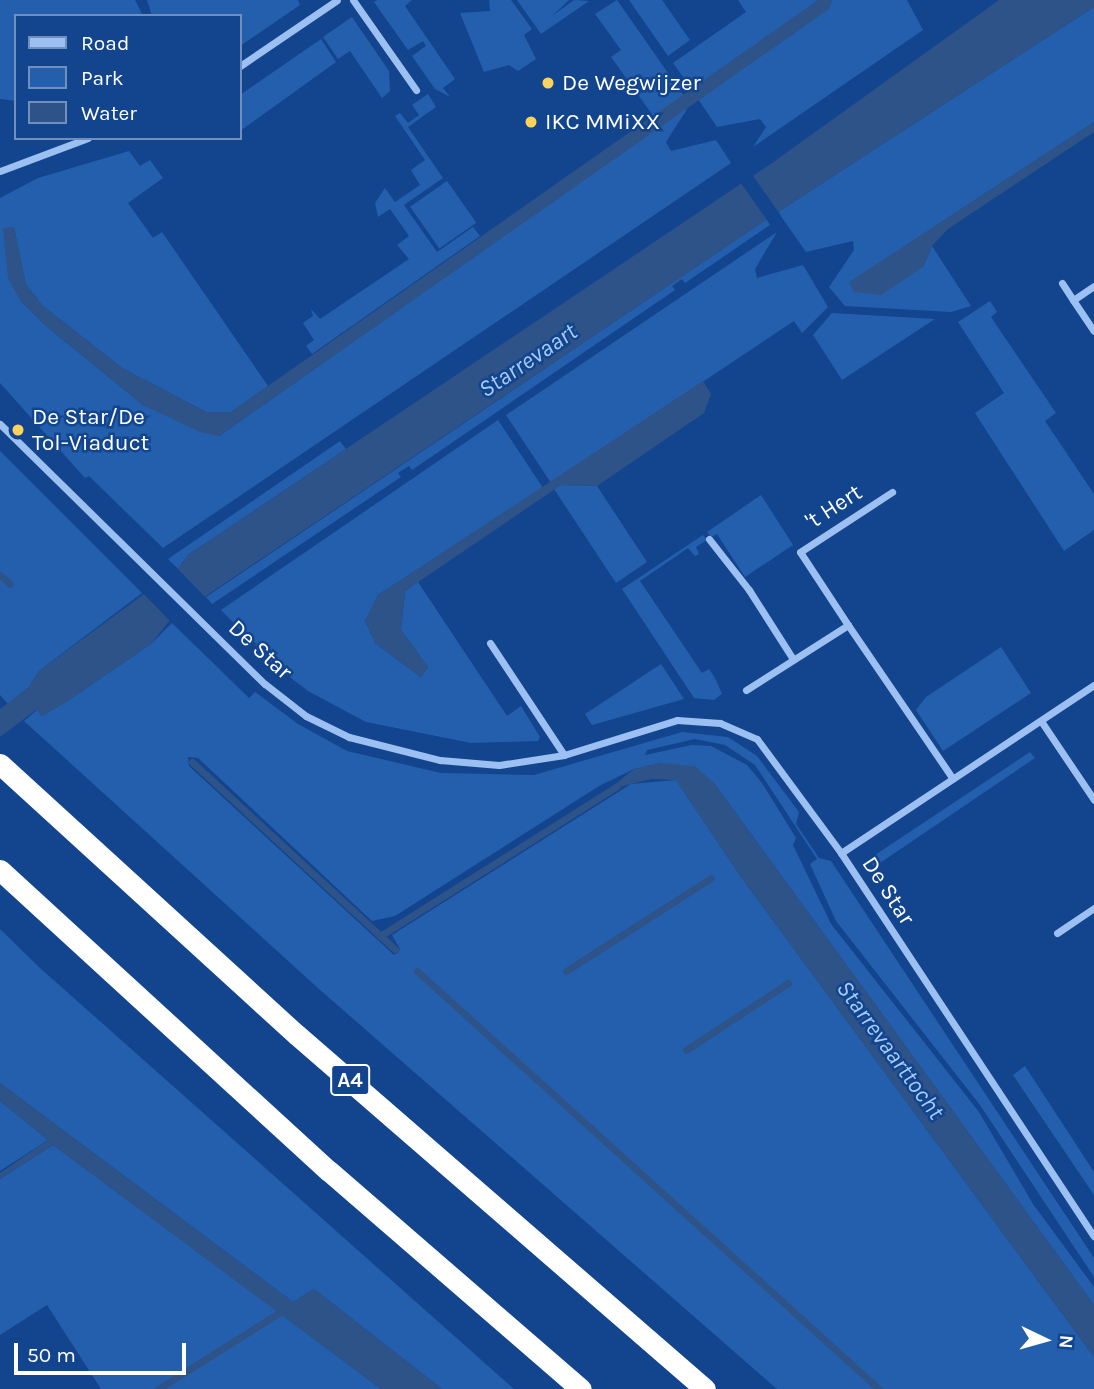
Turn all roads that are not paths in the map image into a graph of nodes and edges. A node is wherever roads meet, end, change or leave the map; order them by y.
1 (337, 0) edge
2 (353, 0) edge
3 (242, 65) edge
4 (416, 90) dead end
5 (83, 140) edge
6 (0, 171) edge
7 (1062, 283) dead end
8 (1094, 286) edge
9 (1073, 300) junction
10 (1094, 331) edge
11 (0, 424) edge
12 (892, 492) dead end
13 (709, 540) dead end
14 (848, 625) junction
15 (490, 643) dead end
16 (793, 659) junction
17 (1094, 685) edge
18 (746, 690) dead end
19 (1041, 721) junction
20 (564, 755) junction
21 (0, 764) edge
22 (953, 779) junction
23 (1094, 800) edge
24 (841, 853) junction
25 (0, 870) edge
26 (1094, 908) edge
27 (1057, 933) dead end
28 (1094, 1236) edge
29 (581, 1389) edge
30 (705, 1389) edge

1 - 3 street
2 - 4 street
5 - 6 street
7 - 9 street
8 - 9 street
9 - 10 street
11 - 20 street, De Star
12 - 14 street, 't Hert
13 - 16 street
14 - 16 street
14 - 22 street, 't Hert
15 - 20 street
16 - 18 street
17 - 19 street
19 - 22 street
19 - 23 street
20 - 24 street, De Star
21 - 30 highway, A4
22 - 24 street
24 - 28 street, De Star
25 - 29 highway
26 - 27 street

